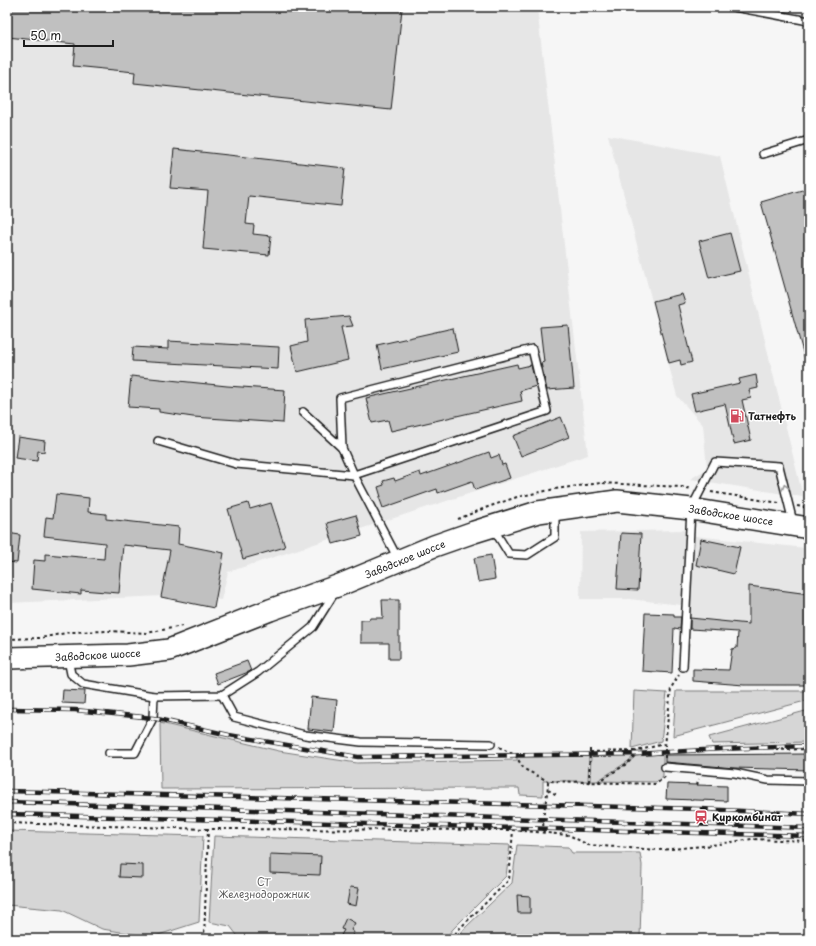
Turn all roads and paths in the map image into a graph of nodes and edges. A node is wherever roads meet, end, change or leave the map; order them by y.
1 (734, 7) edge
2 (809, 21) edge
3 (809, 140) edge
4 (763, 154) dead end
5 (303, 412) dead end
6 (158, 441) dead end
7 (342, 448) junction
8 (354, 475) junction
9 (555, 509) junction
10 (691, 509) junction
11 (492, 526) junction
12 (801, 526) edge
13 (555, 537) junction
14 (557, 545) dead end
15 (399, 560) junction
16 (340, 585) junction
17 (68, 657) junction
18 (7, 658) edge
19 (683, 667) joint
20 (222, 695) junction
21 (154, 696) junction
22 (491, 744) joint
23 (809, 749) edge
24 (776, 750) dead end
25 (636, 751) junction
26 (110, 754) dead end
27 (665, 767) dead end
28 (670, 776) dead end
29 (548, 781) junction
30 (809, 781) edge
31 (590, 782) junction
32 (597, 782) junction
33 (548, 790) junction
34 (557, 795) dead end
35 (7, 823) edge
36 (208, 829) junction
37 (513, 830) junction
38 (544, 832) junction
39 (809, 841) edge
40 (204, 939) edge
41 (451, 939) edge

1 - 2 lane
3 - 4 lane
5 - 7 lane
6 - 8 lane
7 - 8 lane
7 - 8 lane
8 - 15 lane
9 - 10 main road, Заводское шоссе
9 - 11 main road, Заводское шоссе
9 - 13 lane
10 - 12 main road, Заводское шоссе
12 -> 10 lane
10 - 19 lane
11 - 13 lane
11 - 15 main road, Заводское шоссе
13 - 14 lane
15 - 16 main road, Заводское шоссе
16 - 17 main road, Заводское шоссе
16 - 20 lane
17 - 18 main road, Заводское шоссе
17 - 21 lane
19 - 25 path
20 - 21 lane
20 - 22 lane
21 - 26 lane
22 - 29 path
23 - 24 path
25 - 31 path
25 - 32 path
27 - 30 lane
28 - 32 path
29 - 31 path
29 - 33 path
31 - 32 path
33 - 34 path
33 - 38 path
35 - 36 path
36 - 37 path
36 - 40 path
37 - 38 path
37 - 41 path
38 - 39 path

